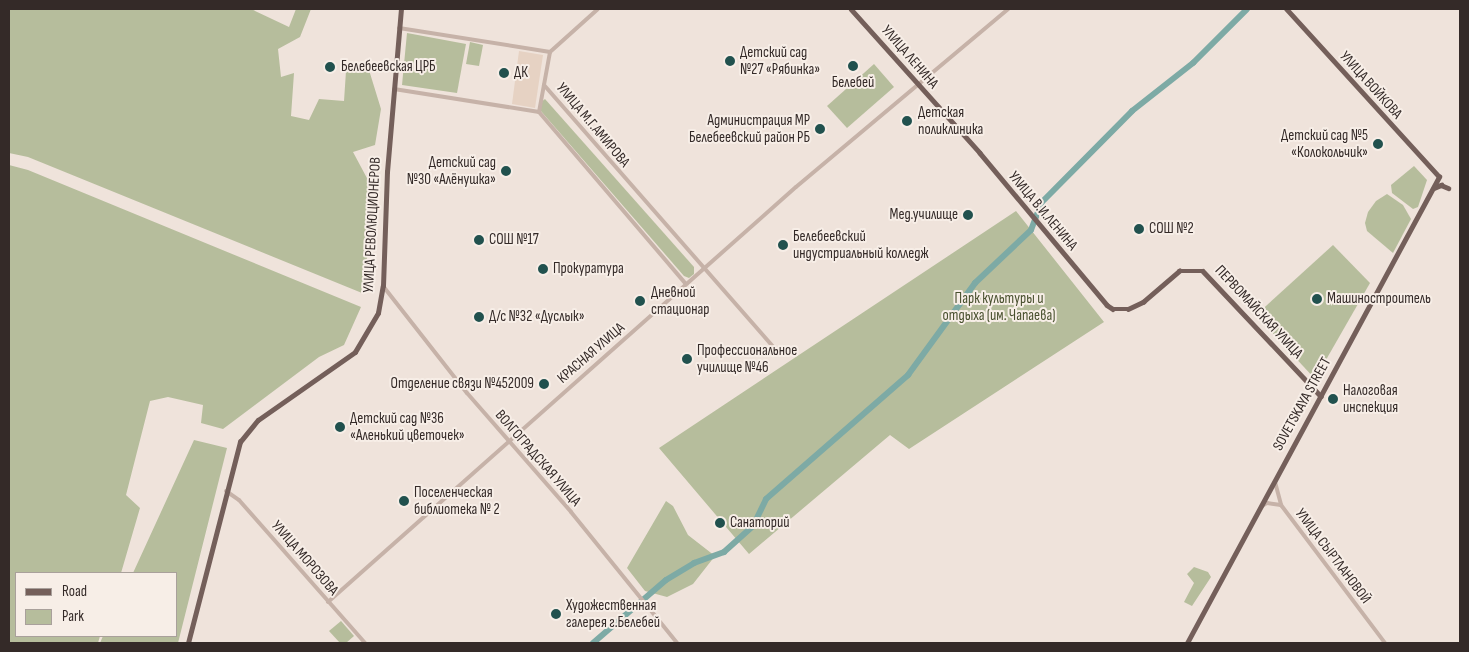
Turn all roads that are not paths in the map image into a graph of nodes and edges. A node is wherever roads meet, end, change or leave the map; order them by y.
1 (400, 9) edge
2 (598, 9) edge
3 (851, 9) edge
4 (1008, 9) edge
5 (1286, 9) edge
6 (398, 28) junction
7 (550, 52) junction
8 (544, 84) junction
9 (918, 86) junction
10 (394, 89) junction
11 (539, 112) junction
12 (950, 120) joint
13 (1428, 166) junction
14 (1439, 177) joint
15 (1448, 188) dead end
16 (1431, 191) junction
17 (704, 270) junction
18 (686, 284) junction
19 (383, 286) junction
20 (1122, 310) joint
21 (774, 348) dead end
22 (1321, 396) junction
23 (508, 442) junction
24 (1276, 477) junction
25 (226, 492) junction
26 (1281, 505) junction
27 (1256, 513) junction
28 (328, 602) junction
29 (188, 643) edge
30 (365, 643) edge
31 (677, 643) edge
32 (1187, 643) edge
33 (1386, 643) edge

1 - 6 main road, УЛИЦА РЕВОЛЮЦИОНЕРОВ
2 - 7 street
3 - 9 main road, УЛИЦА ЛЕНИНА
4 - 9 street, КРАСНАЯ УЛИЦА
5 - 13 main road, УЛИЦА ВОЙКОВА
6 - 7 street
6 - 10 main road, УЛИЦА РЕВОЛЮЦИОНЕРОВ
7 - 8 street
8 - 11 street, УЛИЦА М.Г.АМИРОВА
8 - 17 street, УЛИЦА М.Г.АМИРОВА
9 - 12 main road, УЛИЦА ЛЕНИНА
9 - 17 street, КРАСНАЯ УЛИЦА
10 - 11 street
10 - 19 main road, УЛИЦА РЕВОЛЮЦИОНЕРОВ
11 - 18 street, УЛИЦА М.Г.АМИРОВА
12 - 20 main road, УЛИЦА В.И.ЛЕНИНА
13 - 14 main road, УЛИЦА ВОЙКОВА
13 - 16 main road
14 - 16 main road, SOVETSKAYA STREET
15 - 16 main road
16 - 22 main road, SOVETSKAYA STREET
17 - 18 street, КРАСНАЯ УЛИЦА
17 - 21 street, УЛИЦА М.Г.АМИРОВА
18 - 23 street, КРАСНАЯ УЛИЦА
19 - 23 street, ВОЛГОГРАДСКАЯ УЛИЦА
19 - 25 main road, УЛИЦА РЕВОЛЮЦИОНЕРОВ
20 - 22 main road, ПЕРВОМАЙСКАЯ УЛИЦА
22 - 24 main road, SOVETSKAYA STREET
23 - 28 street, КРАСНАЯ УЛИЦА
23 - 31 street, ВОЛГОГРАДСКАЯ УЛИЦА
24 - 26 street, УЛИЦА СЫРТЛАНОВОЙ
24 - 27 main road, SOVETSKAYA STREET
25 - 28 street, УЛИЦА МОРОЗОВА
25 - 29 main road, УЛИЦА РЕВОЛЮЦИОНЕРОВ
26 - 27 street
26 - 33 street, УЛИЦА СЫРТЛАНОВОЙ
27 - 32 main road, SOVETSKAYA STREET
28 - 30 street, УЛИЦА МОРОЗОВА

